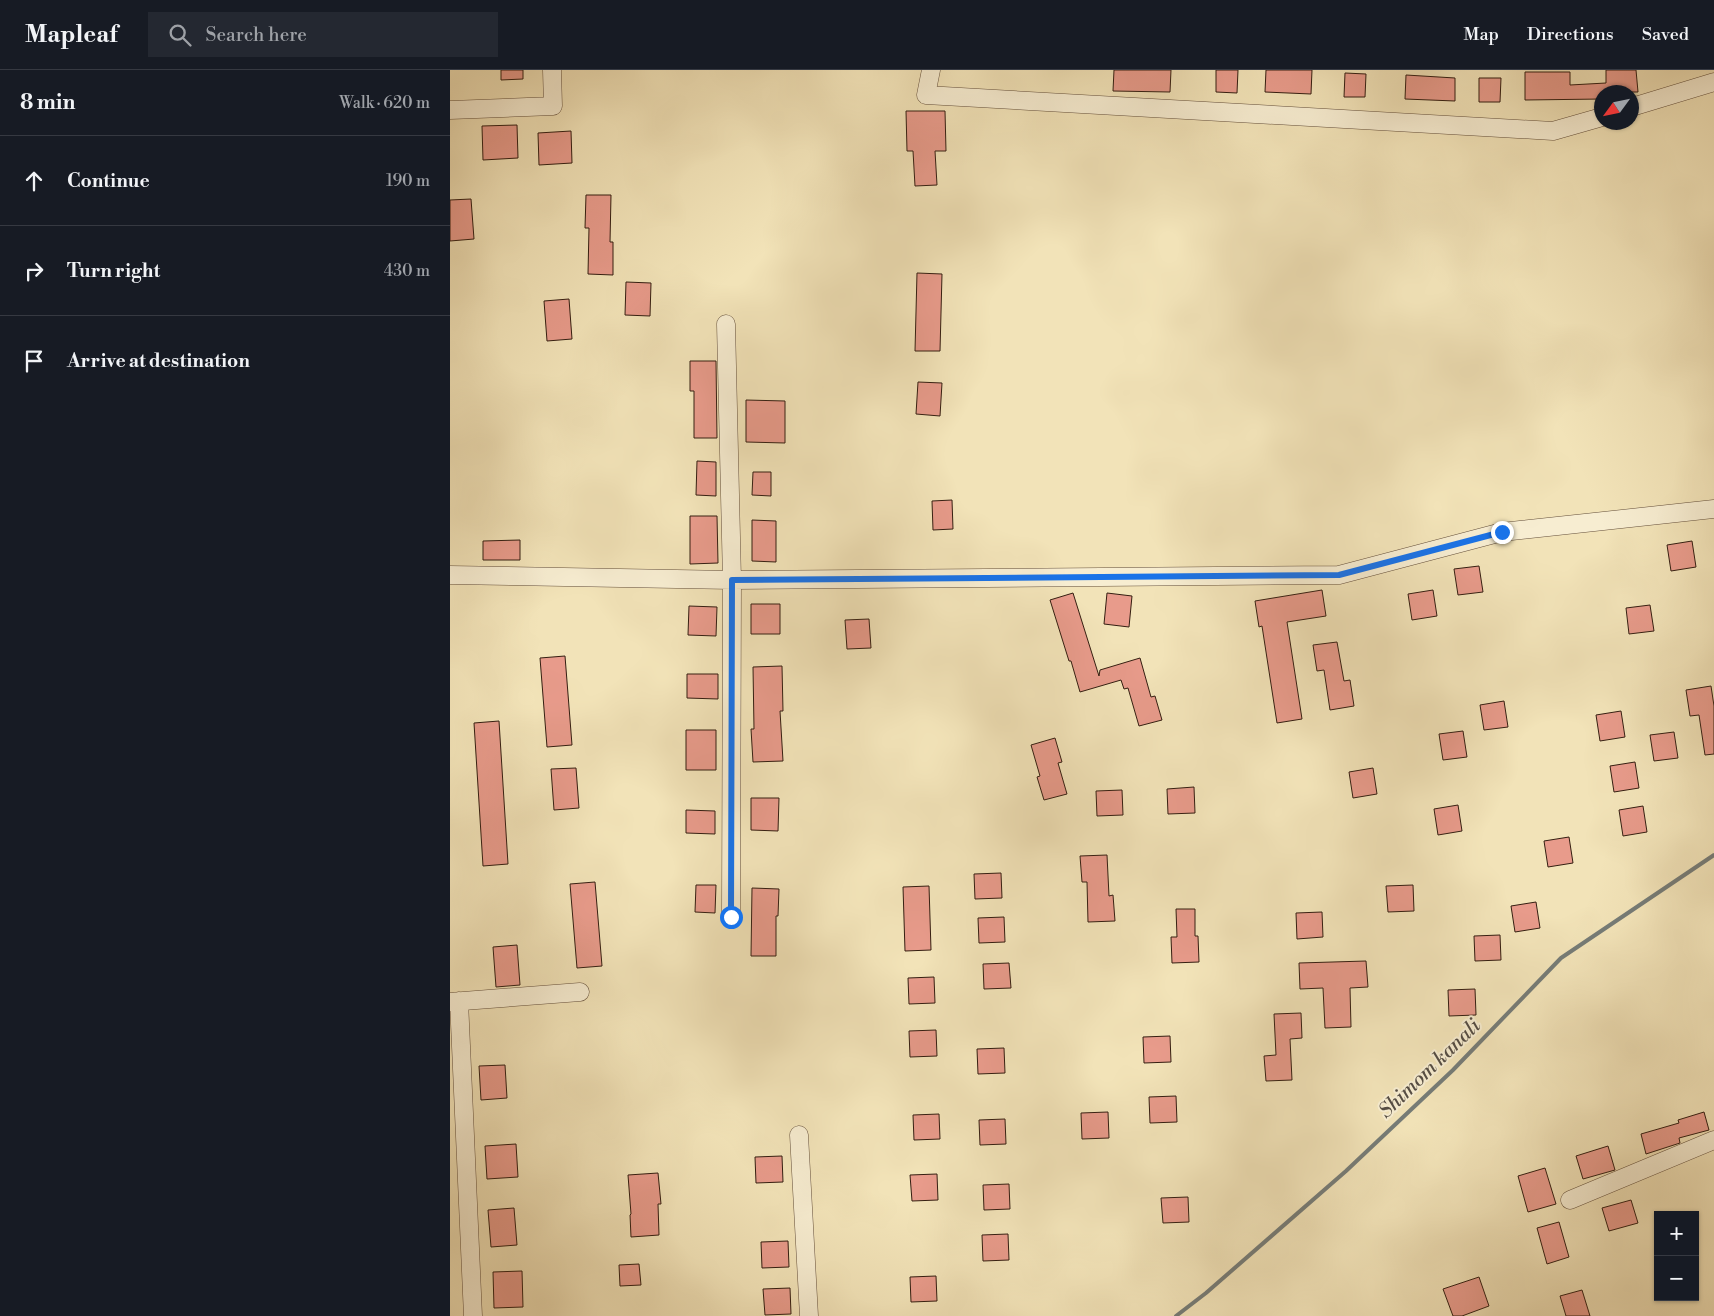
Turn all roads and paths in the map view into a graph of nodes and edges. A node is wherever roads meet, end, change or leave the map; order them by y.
1 (552, 70) edge
2 (931, 70) edge
3 (1714, 82) edge
4 (1639, 105) edge
5 (450, 110) edge
6 (1594, 118) edge
7 (726, 324) dead end
8 (1714, 509) edge
9 (450, 576) edge
10 (732, 580) junction
11 (731, 917) dead end
12 (580, 992) dead end
13 (455, 1002) edge
14 (799, 1135) dead end
15 (1714, 1140) edge
16 (1570, 1200) dead end
17 (473, 1316) edge
18 (809, 1316) edge

1 - 5 street
2 - 6 street
3 - 4 street
7 - 10 street
8 - 10 street
9 - 10 street
10 - 11 street
12 - 13 street
13 - 17 street
14 - 18 street
15 - 16 street

